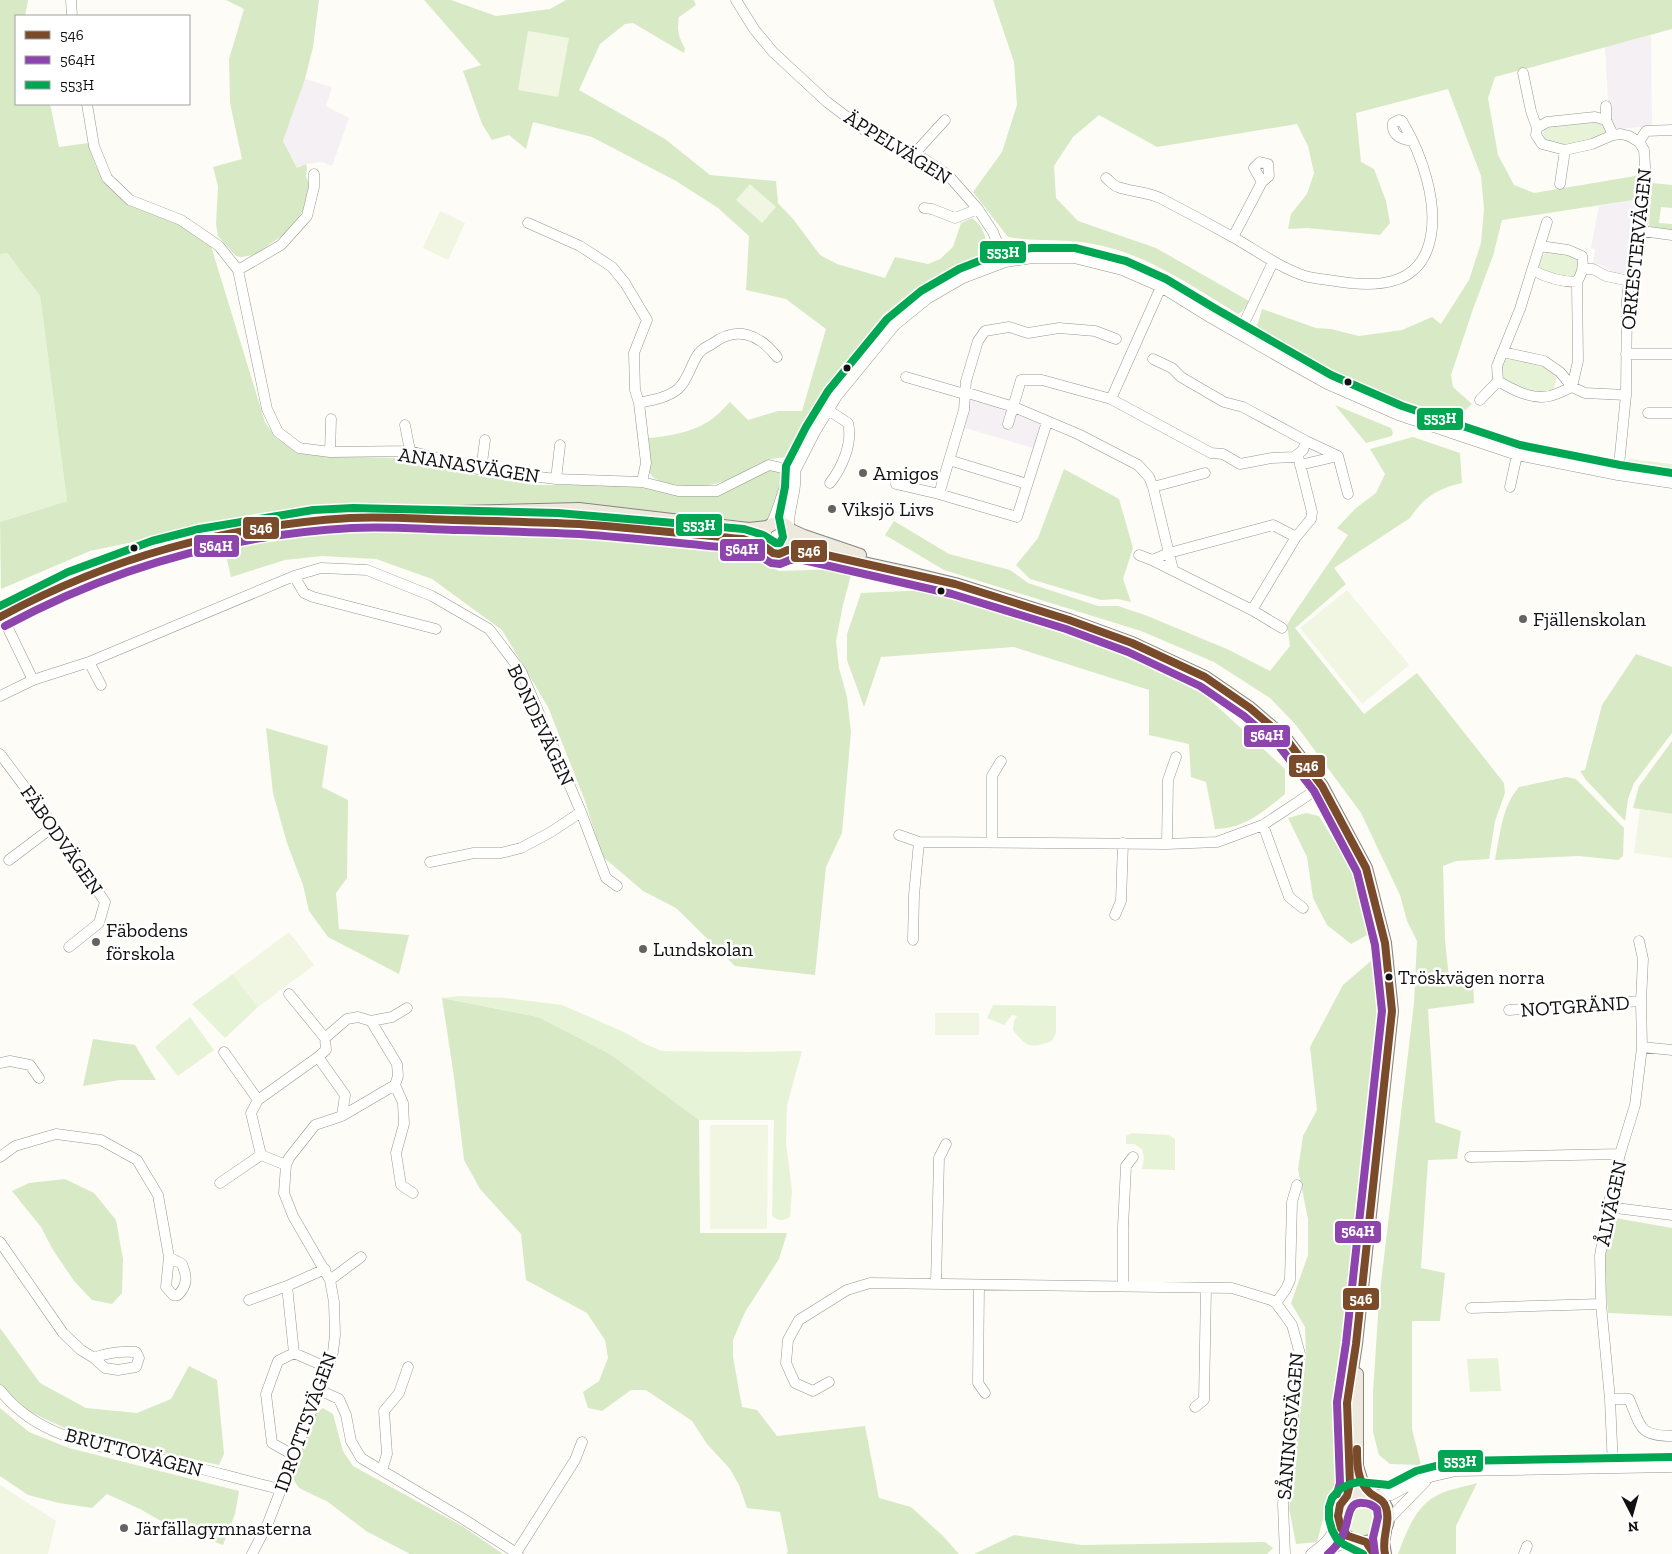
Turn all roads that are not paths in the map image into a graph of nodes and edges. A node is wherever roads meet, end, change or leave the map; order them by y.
1 (71, 0) edge
2 (736, 0) edge
3 (72, 15) edge
4 (1524, 74) dead end
5 (87, 105) edge
6 (1606, 106) dead end
7 (945, 120) dead end
8 (1606, 120) junction
9 (1402, 121) dead end
10 (1537, 128) junction
11 (1672, 130) edge
12 (1614, 135) junction
13 (1639, 142) junction
14 (1565, 150) junction
15 (915, 153) junction
16 (1260, 162) dead end
17 (314, 174) dead end
18 (1106, 178) dead end
19 (1560, 184) dead end
20 (924, 208) dead end
21 (978, 209) junction
22 (1547, 222) dead end
23 (528, 224) dead end
24 (1642, 231) junction
25 (1672, 235) edge
26 (1233, 237) junction
27 (1540, 246) junction
28 (1005, 262) junction
29 (1273, 262) junction
30 (1583, 269) junction
31 (238, 270) junction
32 (1532, 270) junction
33 (1577, 282) junction
34 (1629, 282) junction
35 (1161, 287) junction
36 (1239, 334) junction
37 (1116, 339) dead end
38 (1503, 352) junction
39 (1626, 354) junction
40 (1672, 354) edge
41 (777, 357) dead end
42 (1153, 359) dead end
43 (906, 377) dead end
44 (1498, 382) junction
45 (1572, 387) junction
46 (965, 393) junction
47 (1626, 395) junction
48 (1111, 399) junction
49 (1480, 400) dead end
50 (639, 403) junction
51 (1014, 407) junction
52 (828, 410) junction
53 (1648, 413) dead end
54 (1672, 413) edge
55 (331, 419) dead end
56 (1047, 422) junction
57 (405, 424) dead end
58 (1008, 424) dead end
59 (485, 440) dead end
60 (1306, 441) junction
61 (560, 445) dead end
62 (410, 451) junction
63 (330, 452) junction
64 (1517, 455) junction
65 (1338, 456) junction
66 (948, 460) junction
67 (1299, 460) junction
68 (481, 470) junction
69 (796, 471) junction
70 (1204, 473) dead end
71 (1618, 475) junction
72 (556, 479) junction
73 (642, 482) junction
74 (830, 483) dead end
75 (1672, 483) edge
76 (896, 484) dead end
77 (1027, 484) junction
78 (1153, 487) junction
79 (1510, 487) dead end
80 (939, 494) junction
81 (1348, 494) dead end
82 (374, 518) junction
83 (769, 525) junction
84 (790, 528) junction
85 (1296, 537) junction
86 (765, 547) junction
87 (788, 550) junction
88 (1169, 553) junction
89 (1139, 555) dead end
90 (1152, 560) junction
91 (1173, 570) junction
92 (914, 574) junction
93 (294, 576) junction
94 (1252, 610) junction
95 (1, 616) edge
96 (436, 628) dead end
97 (1282, 628) dead end
98 (89, 662) junction
99 (33, 680) junction
100 (101, 685) dead end
101 (0, 696) edge
102 (0, 754) edge
103 (1176, 757) dead end
104 (1001, 761) dead end
105 (1322, 786) junction
106 (581, 812) junction
107 (1263, 825) junction
108 (54, 826) junction
109 (899, 835) dead end
110 (919, 842) junction
111 (992, 842) junction
112 (1123, 843) junction
113 (1167, 844) junction
114 (9, 860) dead end
115 (430, 862) dead end
116 (617, 886) dead end
117 (1303, 908) dead end
118 (1115, 915) dead end
119 (913, 940) dead end
120 (1639, 940) dead end
121 (70, 948) dead end
122 (289, 994) dead end
123 (1641, 1001) junction
124 (407, 1008) dead end
125 (1509, 1010) dead end
126 (371, 1022) junction
127 (325, 1038) junction
128 (1642, 1047) junction
129 (1672, 1050) edge
130 (224, 1052) dead end
131 (318, 1057) junction
132 (0, 1063) edge
133 (39, 1078) dead end
134 (396, 1085) junction
135 (258, 1100) junction
136 (342, 1116) junction
137 (946, 1144) dead end
138 (1620, 1154) junction
139 (261, 1155) junction
140 (0, 1157) edge
141 (1133, 1157) dead end
142 (1470, 1157) dead end
143 (286, 1165) junction
144 (220, 1183) dead end
145 (1297, 1185) dead end
146 (413, 1193) dead end
147 (1608, 1207) junction
148 (1672, 1215) edge
149 (0, 1242) edge
150 (169, 1256) dead end
151 (361, 1257) dead end
152 (325, 1269) junction
153 (330, 1280) junction
154 (936, 1284) junction
155 (979, 1285) junction
156 (286, 1286) junction
157 (1123, 1286) junction
158 (1206, 1288) junction
159 (249, 1300) dead end
160 (1276, 1303) junction
161 (1601, 1304) junction
162 (1472, 1308) dead end
163 (1356, 1344) junction
164 (294, 1353) junction
165 (94, 1358) dead end
166 (408, 1367) dead end
167 (328, 1368) junction
168 (828, 1382) dead end
169 (0, 1390) edge
170 (319, 1390) junction
171 (985, 1393) dead end
172 (1610, 1399) junction
173 (1195, 1407) dead end
174 (1672, 1436) edge
175 (582, 1442) dead end
176 (293, 1455) junction
177 (1672, 1467) edge
178 (1613, 1468) junction
179 (382, 1470) junction
180 (1430, 1477) junction
181 (280, 1489) junction
182 (1372, 1494) junction
183 (1347, 1496) junction
184 (1338, 1516) junction
185 (1387, 1525) junction
186 (1361, 1541) junction
187 (517, 1553) edge
188 (252, 1554) edge
189 (1285, 1554) edge
190 (1311, 1554) edge
191 (1321, 1554) edge
192 (1374, 1554) edge
193 (1385, 1554) edge

1 - 3 street
2 - 15 street, ÄPPELVÄGEN
4 - 10 street
5 - 31 street, ANANASVÄGEN
6 - 8 street
7 - 15 street
8 - 10 street
8 - 12 street
9 - 29 street
10 - 14 street
11 - 13 street
12 - 13 street, ORKESTERVÄGEN
12 - 14 street
13 - 24 street, ORKESTERVÄGEN
14 - 19 street
15 - 21 street, ÄPPELVÄGEN
16 - 26 street
17 - 31 street
18 - 26 street
20 - 21 street
21 - 28 street, ÄPPELVÄGEN
22 - 27 street
23 - 50 street
24 - 25 street
24 - 34 street, ORKESTERVÄGEN
26 - 29 street
27 - 30 street
27 - 32 street
28 - 35 street
28 - 52 street
29 - 36 street
30 - 33 street
30 - 34 street
31 - 63 street, ANANASVÄGEN
32 - 33 street
32 - 38 street
33 - 45 street
34 - 39 street, ORKESTERVÄGEN
35 - 36 street
35 - 48 street
36 - 64 street
37 - 46 street
38 - 44 street
38 - 45 street
39 - 40 street
39 - 47 street, ORKESTERVÄGEN
41 - 50 street
42 - 60 street
43 - 46 street
44 - 45 street
44 - 49 street
45 - 47 street
46 - 51 street
46 - 66 street
47 - 71 street, ORKESTERVÄGEN
48 - 51 street
48 - 67 street
50 - 73 street
51 - 56 street
51 - 58 street
52 - 69 street
52 - 74 street
53 - 54 street
55 - 63 street
56 - 77 street
56 - 78 street
57 - 62 street
59 - 68 street
60 - 65 street
60 - 67 street
61 - 72 street
62 - 63 street, ANANASVÄGEN
62 - 68 street, ANANASVÄGEN
64 - 71 street
64 - 79 street
65 - 67 street
65 - 81 street
66 - 77 street
66 - 80 street
67 - 85 street
68 - 72 street, ANANASVÄGEN
69 - 73 street, ANANASVÄGEN
69 - 83 street
69 - 84 street
70 - 78 street
71 - 75 street
72 - 73 street, ANANASVÄGEN
76 - 80 street
77 - 80 street
78 - 88 street
82 - 83 main road
82 - 86 main road
82 - 95 main road
83 - 84 main road
83 - 86 main road
84 - 87 main road
84 - 92 main road
85 - 88 street
85 - 94 street
86 - 87 main road
87 - 92 main road
88 - 90 street
88 - 91 street
89 - 90 street
90 - 91 street
91 - 94 street
92 - 105 main road
93 - 96 street
93 - 98 street, BONDEVÄGEN
93 - 106 street, BONDEVÄGEN
94 - 97 street
95 - 99 street
98 - 99 street, BONDEVÄGEN
98 - 100 street
99 - 101 street, BONDEVÄGEN
102 - 108 street, FÄBODVÄGEN
103 - 113 street
104 - 111 street
105 - 107 street
105 - 163 main road
106 - 115 street
106 - 116 street, BONDEVÄGEN
107 - 113 street
107 - 117 street
108 - 114 street
108 - 121 street, FÄBODVÄGEN
109 - 110 street
110 - 111 street
110 - 119 street
111 - 112 street
112 - 113 street
112 - 118 street
120 - 123 street, ÅLVÄGEN
122 - 127 street
123 - 125 street, NOTGRÄND
123 - 128 street, ÅLVÄGEN
124 - 126 street
126 - 127 street
126 - 134 street
127 - 131 street
128 - 129 street
128 - 138 street, ÅLVÄGEN
130 - 135 street
131 - 135 street
131 - 136 street
132 - 133 street
134 - 136 street, IDROTTSVÄGEN
134 - 146 street
135 - 139 street
136 - 143 street, IDROTTSVÄGEN
137 - 154 street
138 - 142 street
138 - 147 street, ÅLVÄGEN
139 - 143 street
139 - 144 street
140 - 150 street
141 - 157 street
143 - 152 street, IDROTTSVÄGEN
145 - 160 street
147 - 148 street
147 - 161 street, ÅLVÄGEN
149 - 165 street
151 - 153 street
152 - 153 street, IDROTTSVÄGEN
152 - 156 street
153 - 167 street, IDROTTSVÄGEN
154 - 155 street
154 - 168 street
155 - 157 street
155 - 171 street
156 - 159 street
156 - 164 street
157 - 158 street
158 - 160 street
158 - 173 street
160 - 189 street, SÅNINGSVÄGEN
161 - 162 street
161 - 172 street, ÅLVÄGEN
163 - 182 main road
163 - 183 main road
164 - 167 street
164 - 176 street
166 - 179 street
167 - 170 street, IDROTTSVÄGEN
169 - 181 street, BRUTTOVÄGEN
170 - 176 street, IDROTTSVÄGEN
170 - 179 street
172 - 174 street
172 - 178 street, ÅLVÄGEN
175 - 187 street
176 - 181 street, IDROTTSVÄGEN
177 - 178 street
178 - 180 street
179 - 187 street
180 - 182 street
180 - 185 street
181 - 188 street, IDROTTSVÄGEN
182 - 183 main road
182 - 185 main road
183 - 184 main road
184 - 186 main road
184 - 190 street
185 - 186 main road
185 - 193 main road
186 - 191 street
186 - 192 main road

